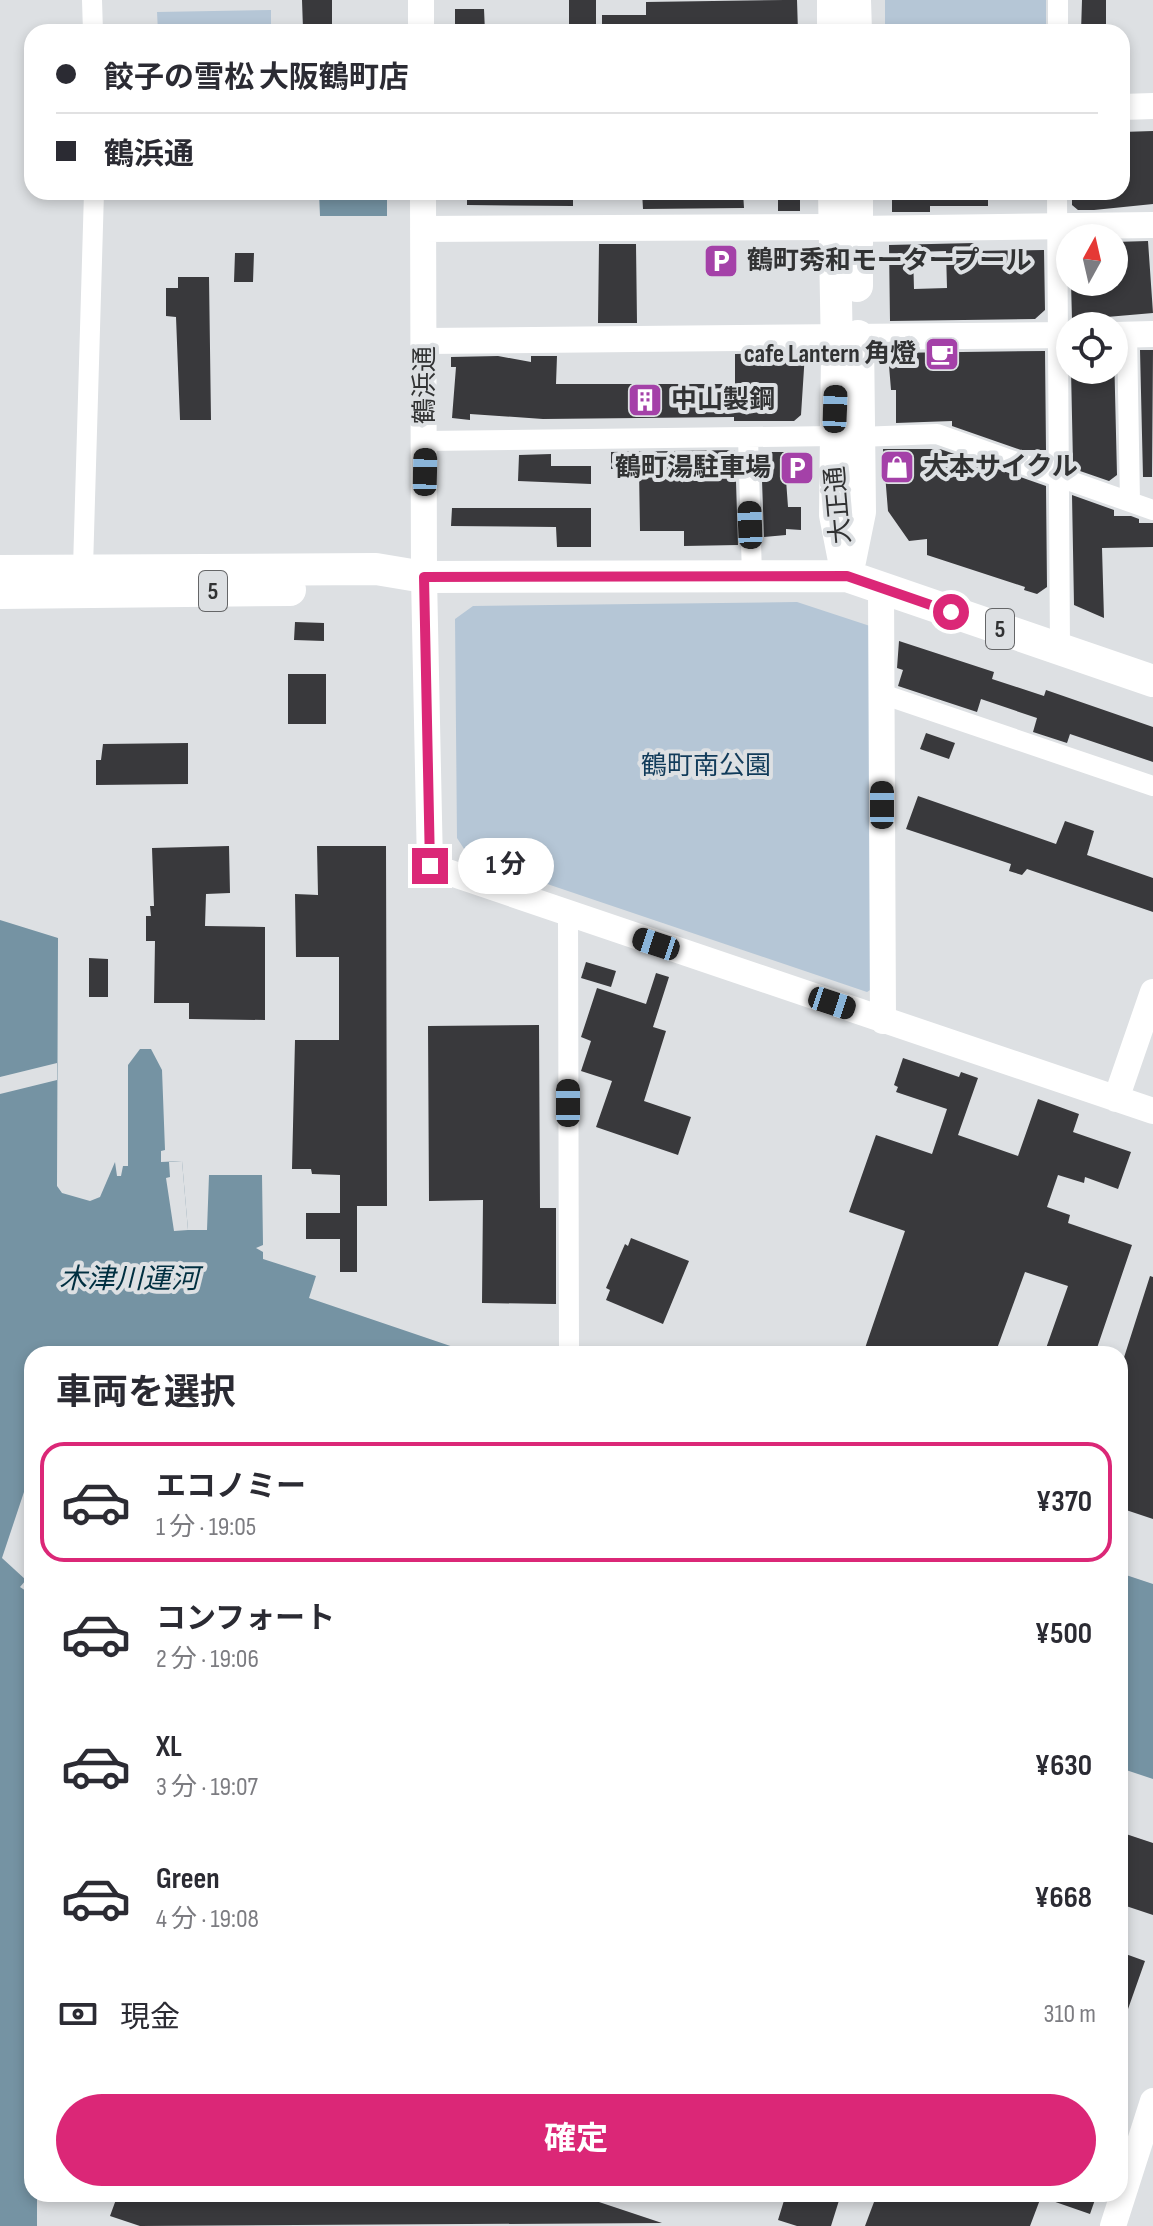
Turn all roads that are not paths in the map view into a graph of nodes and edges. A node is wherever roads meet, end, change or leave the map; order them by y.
1 (92, 0) edge
2 (421, 0) edge
3 (833, 0) edge
4 (855, 0) edge
5 (1058, 0) edge
6 (93, 24) edge
7 (421, 24) edge
8 (833, 24) edge
9 (856, 24) edge
10 (1058, 24) edge
11 (1153, 106) edge
12 (1130, 107) edge
13 (94, 200) edge
14 (423, 200) edge
15 (836, 200) edge
16 (854, 200) edge
17 (1057, 200) edge
18 (1056, 224) edge
19 (1128, 225) edge
20 (1153, 225) edge
21 (1056, 226) edge
22 (845, 228) junction
23 (423, 229) junction
24 (1131, 334) edge
25 (1056, 335) edge
26 (848, 336) junction
27 (425, 341) junction
28 (1061, 384) edge
29 (748, 437) junction
30 (846, 437) junction
31 (425, 441) junction
32 (1058, 477) junction
33 (1130, 502) junction
34 (1153, 510) edge
35 (83, 568) junction
36 (0, 571) edge
37 (752, 576) junction
38 (847, 576) junction
39 (424, 577) junction
40 (881, 588) junction
41 (0, 593) edge
42 (1060, 649) junction
43 (1153, 681) edge
44 (882, 694) junction
45 (1153, 786) edge
46 (568, 914) junction
47 (1153, 992) edge
48 (883, 1021) junction
49 (1116, 1099) junction
50 (1153, 1111) edge
51 (569, 1346) edge
52 (1153, 2101) edge
53 (1128, 2179) edge
54 (1121, 2202) edge
55 (1113, 2226) edge

1 - 6 street
2 - 7 street
3 - 8 main road
4 - 9 main road
5 - 10 street
11 - 12 street
13 - 35 street
14 - 23 street, 鶴浜通
15 - 22 main road, 大正通
16 - 22 main road, 大正通
17 - 18 street
19 - 20 street
21 - 22 street
22 - 23 street
22 - 26 main road, 大正通
23 - 27 street, 鶴浜通
24 - 33 street
25 - 26 street
26 - 27 street
26 - 30 main road, 大正通
27 - 31 street, 鶴浜通
28 - 32 street
29 - 30 street
29 - 31 street
29 - 37 street
30 - 32 street
30 - 38 main road, 大正通
31 - 39 street, 鶴浜通
32 - 33 street
32 - 42 street
33 - 34 street
35 - 36 main road, 5
35 - 39 main road, 5
37 - 38 main road, 5
37 - 39 main road, 5
38 - 40 main road, 5
39 - 41 main road, 5
39 - 46 street, 鶴浜通
40 - 42 main road, 5
40 - 44 street
42 - 43 main road, 5
44 - 45 street
44 - 48 street
46 - 48 street
46 - 51 street
47 - 49 street
48 - 49 street
49 - 50 street
52 - 53 street
54 - 55 street

